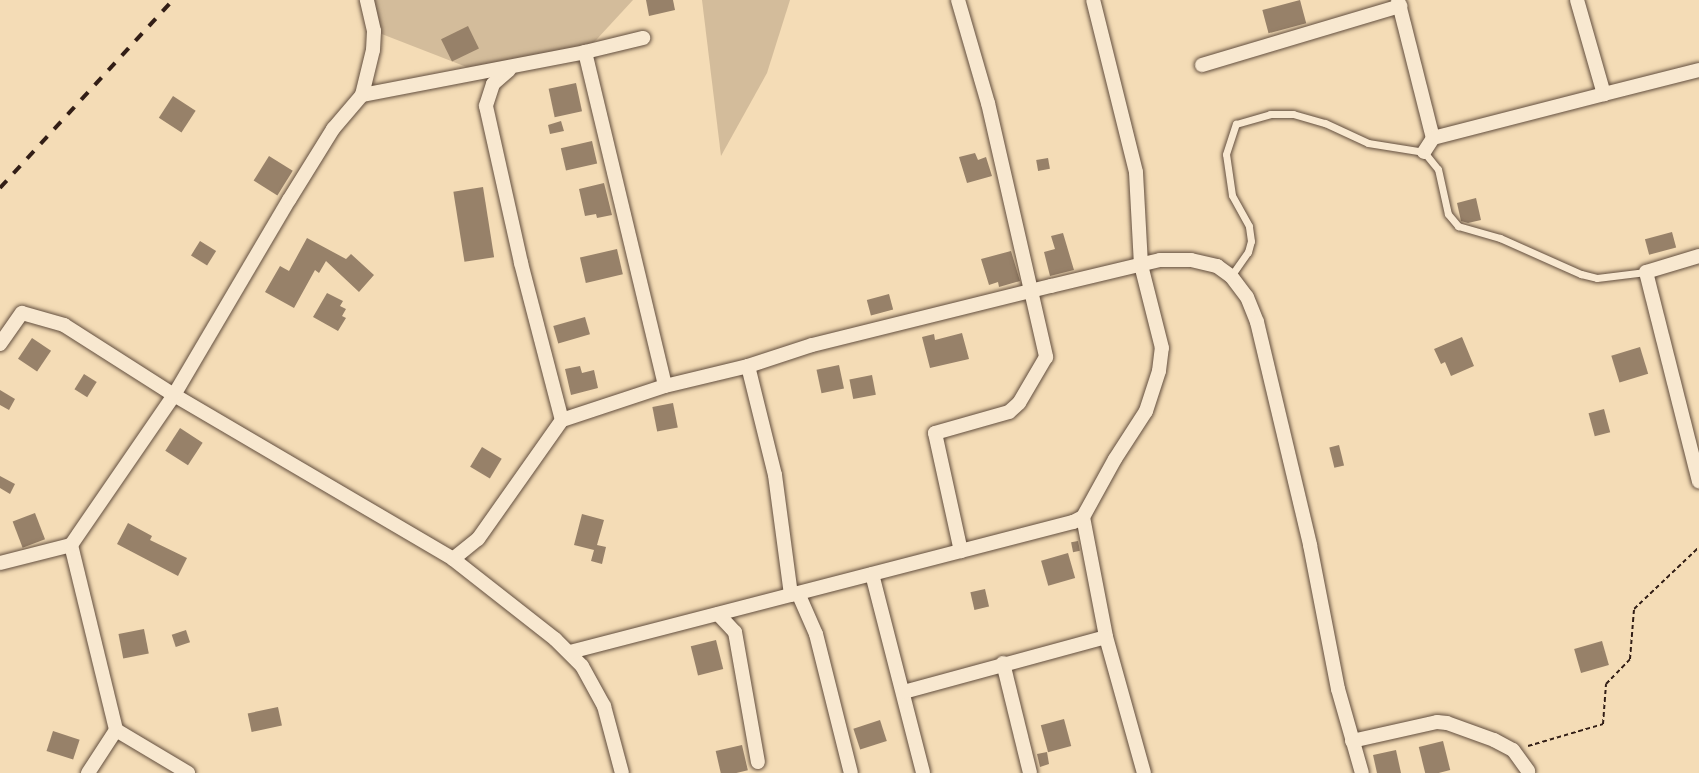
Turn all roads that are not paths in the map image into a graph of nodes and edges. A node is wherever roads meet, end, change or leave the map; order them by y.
1 (367, 0) edge
2 (958, 0) edge
3 (1093, 0) edge
4 (1577, 0) edge
5 (1399, 3) edge
6 (643, 38) dead end
7 (585, 52) junction
8 (1202, 65) dead end
9 (510, 68) junction
10 (1699, 70) edge
11 (1604, 94) junction
12 (362, 95) junction
13 (1433, 138) junction
14 (1424, 152) junction
15 (1699, 256) edge
16 (1141, 265) junction
17 (1646, 272) junction
18 (1232, 276) junction
19 (1030, 291) junction
20 (0, 344) edge
21 (748, 366) junction
22 (665, 386) junction
23 (174, 395) junction
24 (562, 420) junction
25 (1699, 481) edge
26 (1083, 517) junction
27 (71, 545) junction
28 (961, 551) junction
29 (453, 559) junction
30 (0, 563) edge
31 (872, 573) junction
32 (795, 594) junction
33 (718, 614) junction
34 (1106, 637) junction
35 (570, 652) junction
36 (1003, 663) junction
37 (904, 692) junction
38 (116, 730) junction
39 (1352, 741) junction
40 (758, 762) dead end
41 (1528, 771) dead end
42 (88, 773) edge
43 (188, 773) edge
44 (622, 773) edge
45 (852, 773) edge
46 (923, 773) edge
47 (1030, 773) edge
48 (1144, 773) edge
49 (1362, 773) edge

1 - 12 street
2 - 19 street
3 - 16 street
4 - 11 street
5 - 8 street
5 - 13 street
6 - 7 street
7 - 9 street
7 - 22 street
9 - 12 street
9 - 24 street
10 - 11 street
11 - 13 street
12 - 23 street
13 - 14 street
14 - 17 lane
14 - 18 lane
15 - 17 street
16 - 18 street
16 - 19 street
16 - 26 street
17 - 25 street
18 - 39 street
19 - 21 street
19 - 28 street
20 - 23 street
21 - 22 street
21 - 32 street
22 - 24 street
23 - 27 street
23 - 29 street
24 - 29 street
26 - 28 street
26 - 34 street
27 - 30 street
27 - 38 street
28 - 31 street
29 - 35 street
31 - 32 street
31 - 37 street
32 - 33 street
32 - 45 street
33 - 35 street
33 - 40 street
34 - 36 street
34 - 48 street
35 - 44 street
36 - 37 street
36 - 47 street
37 - 46 street
38 - 42 street
38 - 43 street
39 - 41 street
39 - 49 street

